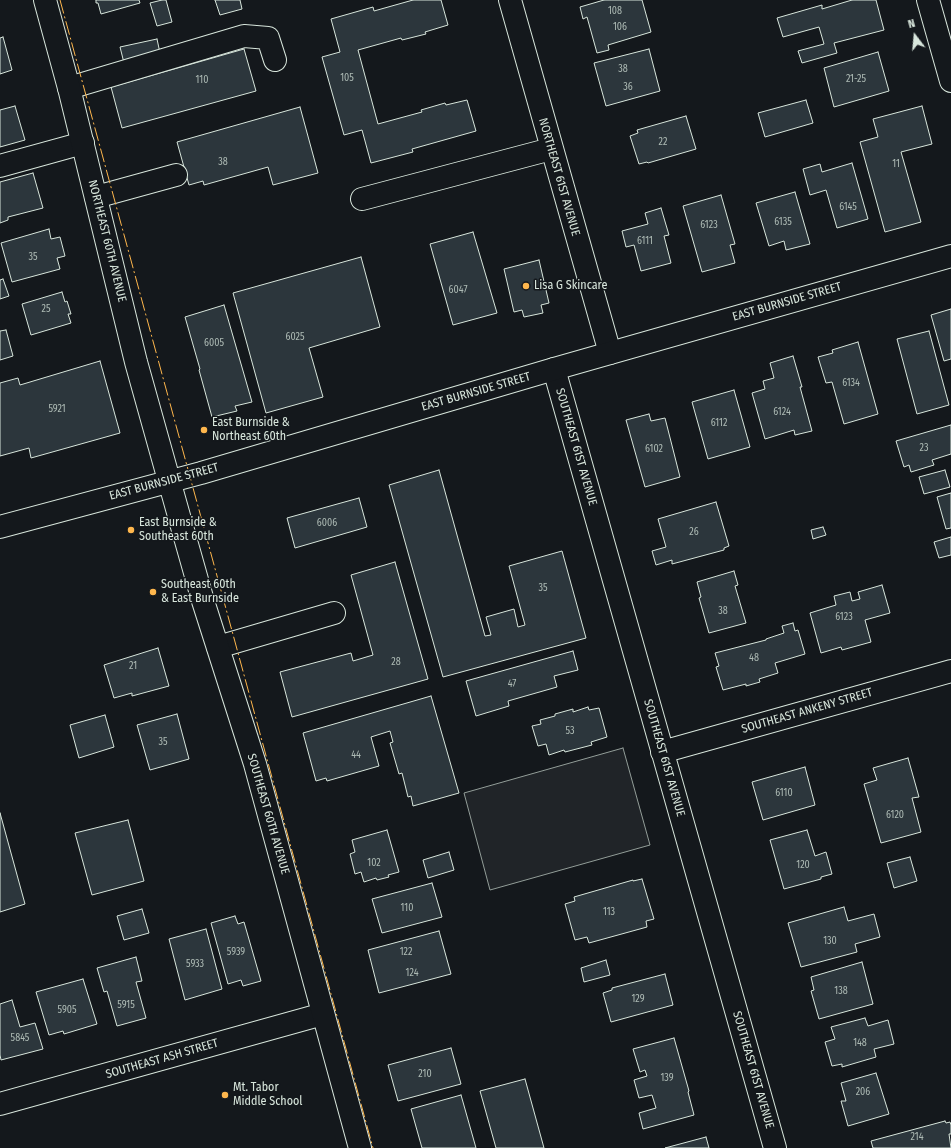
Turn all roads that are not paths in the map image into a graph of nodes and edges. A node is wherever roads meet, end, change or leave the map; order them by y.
1 (45, 0) edge
2 (510, 0) edge
3 (928, 0) edge
4 (275, 60) dead end
5 (951, 81) edge
6 (69, 88) junction
7 (83, 143) junction
8 (551, 149) junction
9 (0, 166) edge
10 (176, 175) dead end
11 (96, 197) junction
12 (362, 199) dead end
13 (951, 256) edge
14 (610, 353) junction
15 (554, 369) junction
16 (169, 481) junction
17 (0, 527) edge
18 (334, 614) dead end
19 (218, 647) junction
20 (951, 671) edge
21 (662, 752) junction
22 (323, 1014) junction
23 (0, 1104) edge
24 (360, 1148) edge
25 (775, 1148) edge

1 - 6 main road, NORTHEAST 60TH AVENUE
2 - 8 main road, NORTHEAST 61ST AVENUE
3 - 5 main road
4 - 6 main road
6 - 7 main road, NORTHEAST 60TH AVENUE
7 - 9 main road
7 - 11 main road, NORTHEAST 60TH AVENUE
8 - 12 main road
8 - 14 main road, NORTHEAST 61ST AVENUE
10 - 11 main road
11 - 16 main road, NORTHEAST 60TH AVENUE
13 - 14 main road, EAST BURNSIDE STREET
14 - 15 main road, EAST BURNSIDE STREET
15 - 16 main road, EAST BURNSIDE STREET
15 - 21 main road, SOUTHEAST 61ST AVENUE
16 - 17 main road, EAST BURNSIDE STREET
16 - 19 main road, SOUTHEAST 60TH AVENUE
18 - 19 main road
19 - 22 main road, SOUTHEAST 60TH AVENUE
20 - 21 main road, SOUTHEAST ANKENY STREET
21 - 25 main road, SOUTHEAST 61ST AVENUE
22 - 23 main road, SOUTHEAST ASH STREET
22 - 24 main road, SOUTHEAST 60TH AVENUE

